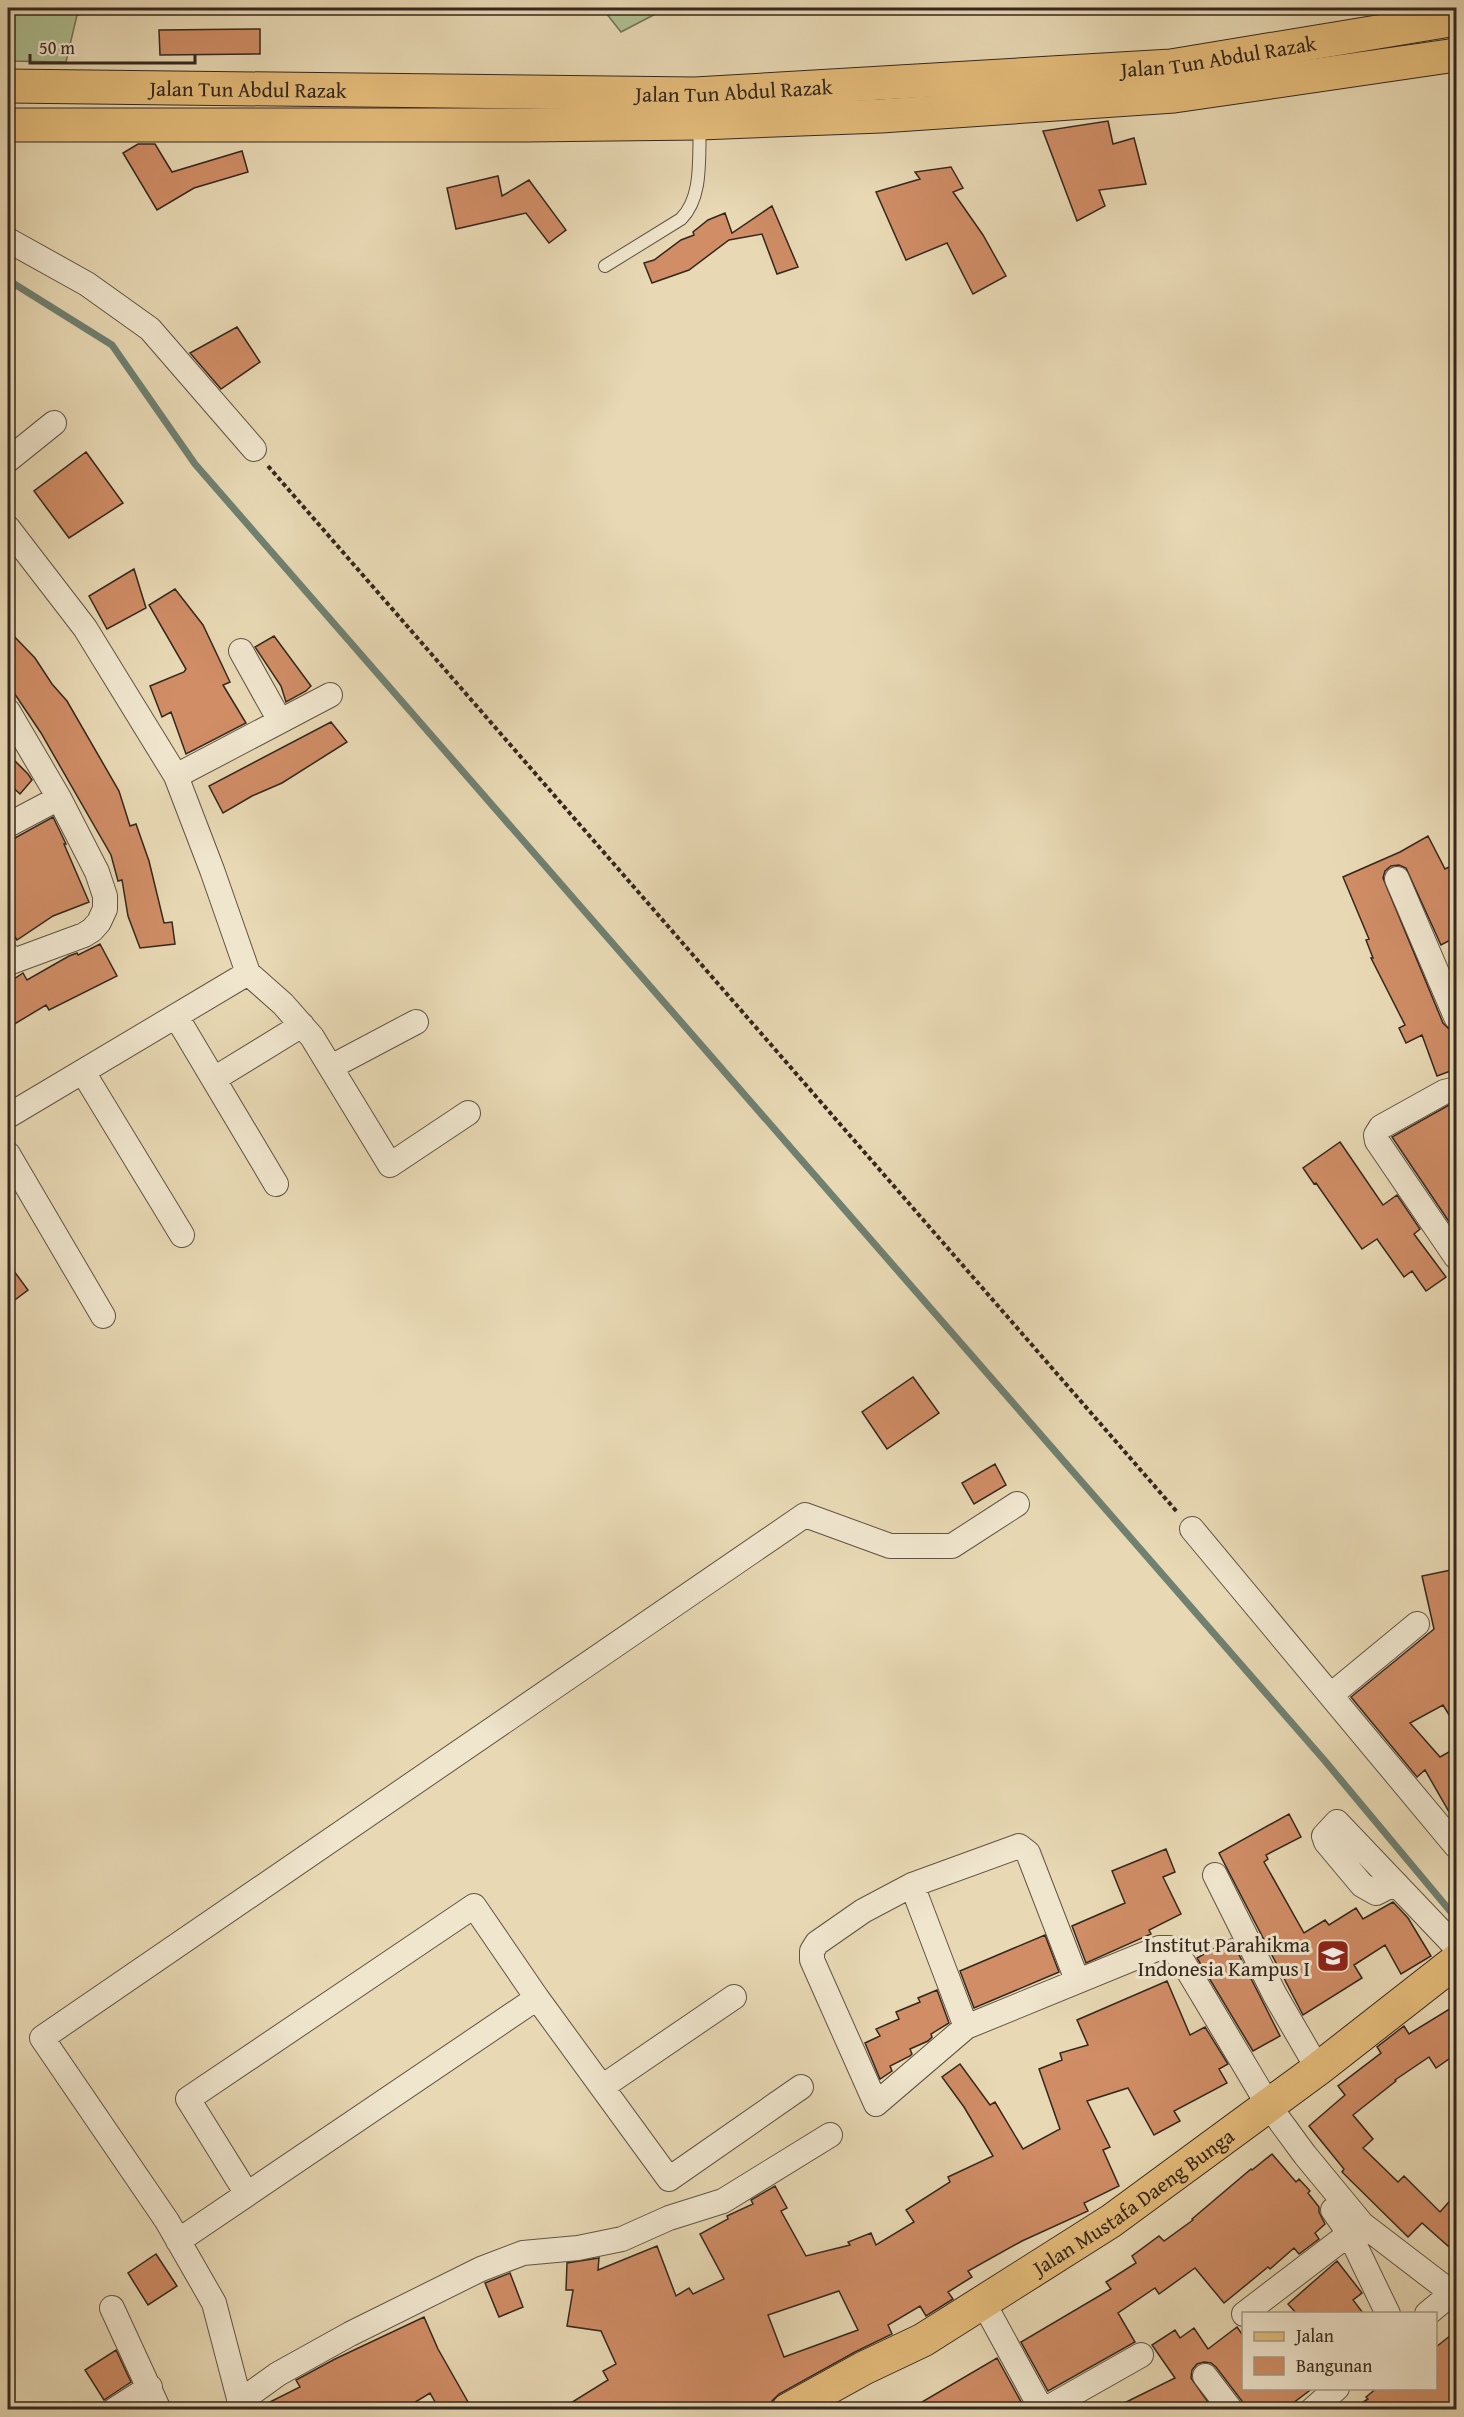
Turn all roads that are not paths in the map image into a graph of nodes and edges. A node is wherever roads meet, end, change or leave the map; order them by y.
1 (1456, 19) edge
2 (1456, 55) edge
3 (1173, 81) junction
4 (8, 86) edge
5 (700, 123) junction
6 (8, 125) edge
7 (8, 240) edge
8 (605, 266) dead end
9 (54, 423) dead end
10 (254, 449) road end
11 (8, 460) edge
12 (8, 528) edge
13 (241, 651) dead end
14 (330, 695) dead end
15 (8, 711) edge
16 (280, 722) junction
17 (176, 776) junction
18 (59, 798) junction
19 (8, 825) edge
20 (1397, 879) dead end
21 (8, 955) edge
22 (248, 973) junction
23 (176, 1016) junction
24 (1456, 1017) edge
25 (416, 1022) dead end
26 (302, 1025) junction
27 (331, 1067) junction
28 (83, 1072) junction
29 (214, 1079) junction
30 (1456, 1089) edge
31 (468, 1113) dead end
32 (8, 1116) edge
33 (8, 1154) edge
34 (276, 1184) dead end
35 (182, 1235) dead end
36 (1456, 1257) edge
37 (103, 1316) dead end
38 (1017, 1504) dead end
39 (1192, 1529) road end
40 (1417, 1624) dead end
41 (1331, 1695) junction
42 (1456, 1846) edge
43 (1215, 1875) dead end
44 (1394, 1884) dead end
45 (912, 1885) junction
46 (1456, 1947) edge
47 (1456, 1961) edge
48 (1077, 1980) junction
49 (734, 1997) dead end
50 (537, 1998) junction
51 (966, 2027) junction
52 (1318, 2069) junction
53 (602, 2087) junction
54 (801, 2087) dead end
55 (1269, 2106) junction
56 (830, 2135) dead end
57 (247, 2194) junction
58 (1356, 2229) junction
59 (178, 2241) junction
60 (1454, 2294) edge
61 (983, 2302) junction
62 (112, 2308) dead end
63 (1246, 2312) edge
64 (1388, 2312) edge
65 (1428, 2312) edge
66 (1141, 2355) dead end
67 (1204, 2376) dead end
68 (150, 2387) junction
69 (1335, 2390) edge
70 (240, 2406) edge
71 (114, 2409) edge
72 (159, 2409) edge
73 (788, 2409) edge
74 (1043, 2409) edge
75 (1231, 2409) edge
76 (1312, 2409) edge

1 - 3 main road, Jalan Tun Abdul Razak
2 - 3 main road, Jalan Tun Abdul Razak
3 - 4 main road, Jalan Tun Abdul Razak
3 - 5 main road, Jalan Tun Abdul Razak
5 - 6 main road, Jalan Tun Abdul Razak
5 - 8 lane
7 - 10 street
9 - 11 street
12 - 17 street
13 - 16 street
14 - 16 street
15 - 18 street
16 - 17 street
17 - 22 street
18 - 19 street
18 - 21 street
20 - 24 street
22 - 23 street
22 - 26 street
23 - 28 street
23 - 29 street
25 - 27 street
26 - 27 street
26 - 29 street
27 - 31 street
28 - 32 street
28 - 35 street
29 - 34 street
30 - 36 street
33 - 37 street
38 - 59 street
39 - 41 street
40 - 41 street
41 - 42 street
43 - 52 street
44 - 46 street
45 - 48 street
45 - 51 street
45 - 51 street
47 - 52 main road, Jalan Mustafa Daeng Bunga
48 - 51 street
48 - 55 street
49 - 53 street
50 - 53 street
50 - 57 street
50 - 57 street
52 - 55 main road, Jalan Mustafa Daeng Bunga
53 - 54 street
55 - 58 street
55 - 61 main road, Jalan Mustafa Daeng Bunga
56 - 70 street
57 - 59 street
58 - 60 street
58 - 63 street
58 - 64 street
59 - 70 street
60 - 65 street
61 - 73 main road, Jalan Mustafa Daeng Bunga
61 - 74 street
62 - 68 street
66 - 74 street
67 - 75 street
68 - 71 street
68 - 72 street
69 - 76 street

